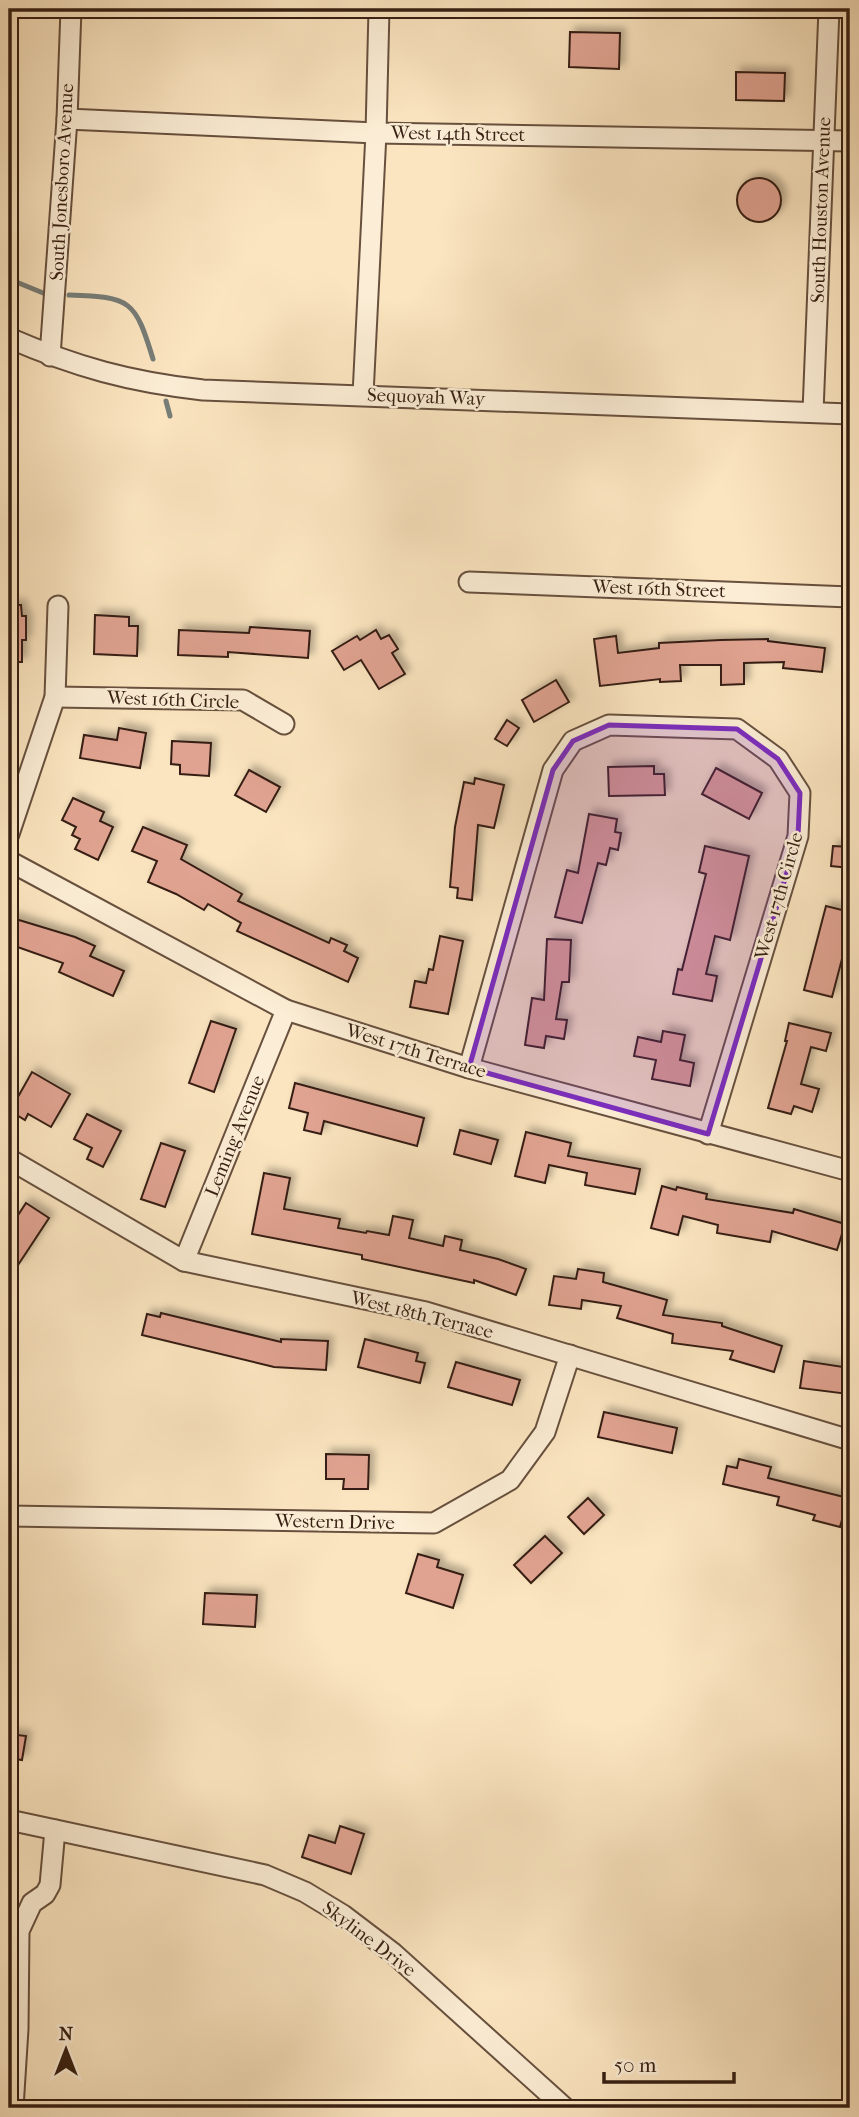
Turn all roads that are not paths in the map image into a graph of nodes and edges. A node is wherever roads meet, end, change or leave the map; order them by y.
1 (71, 9) edge
2 (379, 9) edge
3 (829, 9) edge
4 (66, 119) junction
5 (376, 133) junction
6 (822, 140) junction
7 (850, 141) edge
8 (9, 338) edge
9 (50, 356) junction
10 (363, 394) junction
11 (813, 412) junction
12 (850, 414) edge
13 (469, 582) dead end
14 (850, 597) edge
15 (58, 606) dead end
16 (55, 697) junction
17 (284, 724) dead end
18 (9, 834) edge
19 (9, 861) edge
20 (286, 1010) junction
21 (469, 1069) junction
22 (708, 1134) junction
23 (9, 1159) edge
24 (850, 1171) edge
25 (184, 1261) junction
26 (570, 1355) junction
27 (850, 1440) edge
28 (9, 1516) edge
29 (9, 1820) edge
30 (55, 1830) junction
31 (13, 2108) edge
32 (565, 2108) edge

1 - 4 street, South Jonesboro Avenue
2 - 5 street
3 - 6 street, South Houston Avenue
4 - 5 street, West 14th Street
4 - 9 street, South Jonesboro Avenue
5 - 6 street, West 14th Street
5 - 10 street
6 - 7 street, West 14th Street
6 - 11 street, South Houston Avenue
8 - 9 street, Sequoyah Way
9 - 10 street, Sequoyah Way
10 - 11 street, Sequoyah Way
11 - 12 street, Sequoyah Way
13 - 14 street, West 16th Street
15 - 16 street
16 - 17 street, West 16th Circle
16 - 18 street
19 - 20 street, West 17th Terrace
20 - 21 street, West 17th Terrace
20 - 25 street, Leming Avenue
21 - 22 street, West 17th Terrace
21 - 22 street, West 17th Circle
22 - 24 street, West 17th Terrace
23 - 25 street, West 18th Terrace
25 - 26 street, West 18th Terrace
26 - 27 street, West 18th Terrace
26 - 28 street, Western Drive
29 - 30 street, Skyline Drive
30 - 31 street
30 - 32 street, Skyline Drive

